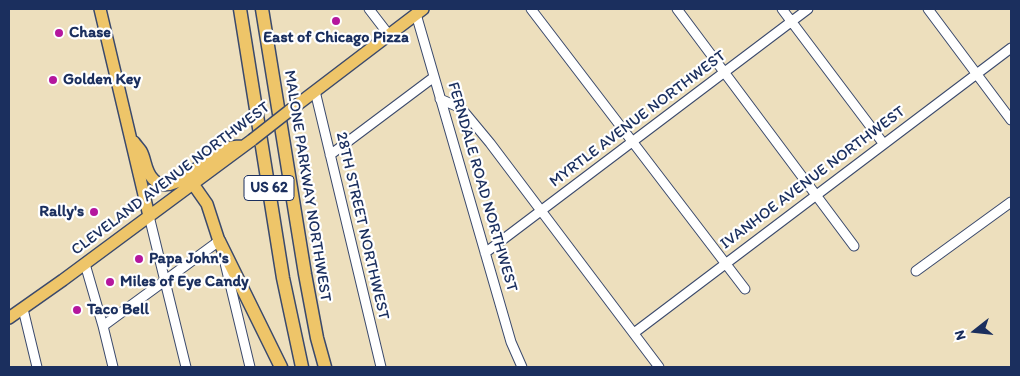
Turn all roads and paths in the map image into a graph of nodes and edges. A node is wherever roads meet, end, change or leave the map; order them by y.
1 (100, 9) edge
2 (240, 9) edge
3 (262, 9) edge
4 (369, 9) edge
5 (531, 9) edge
6 (677, 9) edge
7 (782, 9) edge
8 (808, 9) edge
9 (928, 9) edge
10 (419, 11) edge
11 (792, 22) junction
12 (388, 35) junction
13 (1011, 48) edge
14 (724, 72) junction
15 (976, 74) junction
16 (434, 77) junction
17 (315, 91) junction
18 (440, 99) junction
19 (1011, 120) edge
20 (130, 137) junction
21 (633, 142) junction
22 (248, 143) junction
23 (883, 144) junction
24 (330, 155) junction
25 (193, 184) junction
26 (816, 195) junction
27 (1011, 202) edge
28 (541, 211) junction
29 (149, 216) junction
30 (219, 241) junction
31 (854, 246) dead end
32 (485, 253) junction
33 (85, 264) junction
34 (725, 264) junction
35 (916, 271) dead end
36 (164, 280) junction
37 (745, 289) dead end
38 (23, 308) junction
39 (9, 318) edge
40 (103, 326) junction
41 (634, 333) junction
42 (37, 367) edge
43 (113, 367) edge
44 (186, 367) edge
45 (250, 367) edge
46 (281, 367) edge
47 (302, 367) edge
48 (324, 367) edge
49 (381, 367) edge
50 (522, 367) edge
51 (659, 367) edge

1 - 20 main road
2 - 47 highway, US 62
3 - 48 highway, MALONE PARKWAY NORTHWEST / US 62
4 - 12 street
5 - 21 street
6 - 14 street
7 - 11 street
8 - 11 street, MYRTLE AVENUE NORTHWEST
9 - 15 street
10 - 12 main road, CLEVELAND AVENUE NORTHWEST
10 - 16 street, FERNDALE ROAD NORTHWEST
11 - 14 street, MYRTLE AVENUE NORTHWEST
11 - 23 street
12 - 17 main road, CLEVELAND AVENUE NORTHWEST
13 - 15 street, IVANHOE AVENUE NORTHWEST
14 - 21 street, MYRTLE AVENUE NORTHWEST
14 - 26 street
15 - 19 street
15 - 23 street, IVANHOE AVENUE NORTHWEST
16 - 18 street, FERNDALE ROAD NORTHWEST
16 - 24 street
17 - 22 main road, CLEVELAND AVENUE NORTHWEST, bridge
17 - 24 street, 28TH STREET NORTHWEST
18 - 28 street
18 - 32 street, FERNDALE ROAD NORTHWEST
20 - 22 main road
20 - 29 main road
21 - 28 street, MYRTLE AVENUE NORTHWEST
21 - 34 street
22 - 25 main road, CLEVELAND AVENUE NORTHWEST
23 - 26 street, IVANHOE AVENUE NORTHWEST
24 - 49 street, 28TH STREET NORTHWEST
25 - 29 main road, CLEVELAND AVENUE NORTHWEST
25 - 30 main road
26 - 31 street
26 - 34 street, IVANHOE AVENUE NORTHWEST
27 - 35 street
28 - 32 street, MYRTLE AVENUE NORTHWEST
28 - 41 street
29 - 33 main road, CLEVELAND AVENUE NORTHWEST
29 - 36 street
30 - 36 street
30 - 45 street
30 - 46 highway
32 - 50 street, FERNDALE ROAD NORTHWEST
33 - 38 main road, CLEVELAND AVENUE NORTHWEST
33 - 40 street
34 - 37 street
34 - 41 street, IVANHOE AVENUE NORTHWEST
36 - 40 street
36 - 44 street
38 - 39 main road, CLEVELAND AVENUE NORTHWEST
38 - 42 street
40 - 43 street
41 - 51 street

